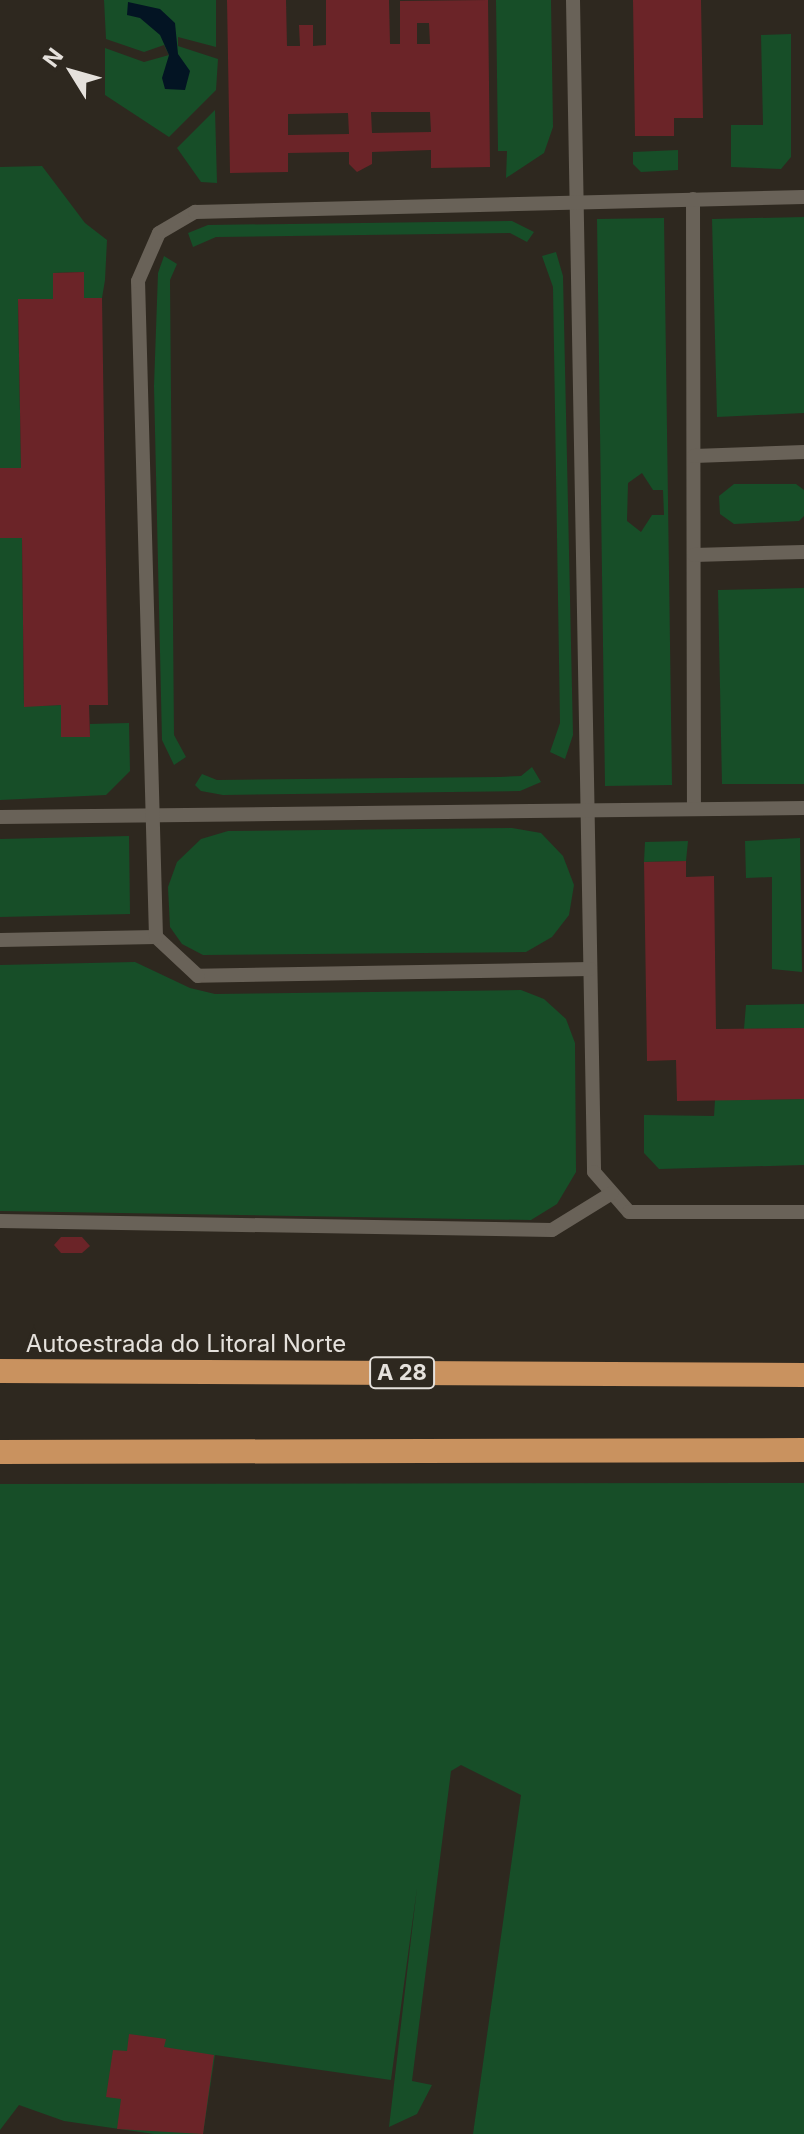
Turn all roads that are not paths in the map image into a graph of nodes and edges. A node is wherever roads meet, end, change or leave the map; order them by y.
1 (573, 0) edge
2 (804, 197) edge
3 (693, 199) junction
4 (576, 201) junction
5 (804, 452) edge
6 (694, 456) junction
7 (804, 552) edge
8 (694, 555) junction
9 (694, 808) junction
10 (804, 808) edge
11 (588, 809) junction
12 (152, 815) junction
13 (0, 817) edge
14 (156, 937) junction
15 (0, 940) edge
16 (590, 969) junction
17 (612, 1193) junction
18 (804, 1212) edge
19 (0, 1221) edge
20 (0, 1371) edge
21 (804, 1375) edge
22 (804, 1450) edge
23 (0, 1452) edge

1 - 4 lane
2 - 3 lane
3 - 4 lane
3 - 6 lane
4 - 11 lane
4 - 12 lane
5 - 6 lane
6 - 8 lane
7 - 8 lane
8 - 9 lane
9 - 10 lane
9 - 11 lane
11 - 12 lane
11 - 16 lane
12 - 13 lane
12 - 14 lane
14 - 15 lane
14 - 16 lane
16 - 17 lane
17 - 18 lane
17 - 19 lane
20 - 21 highway, Autoestrada do Litoral Norte / A 28
22 - 23 highway

